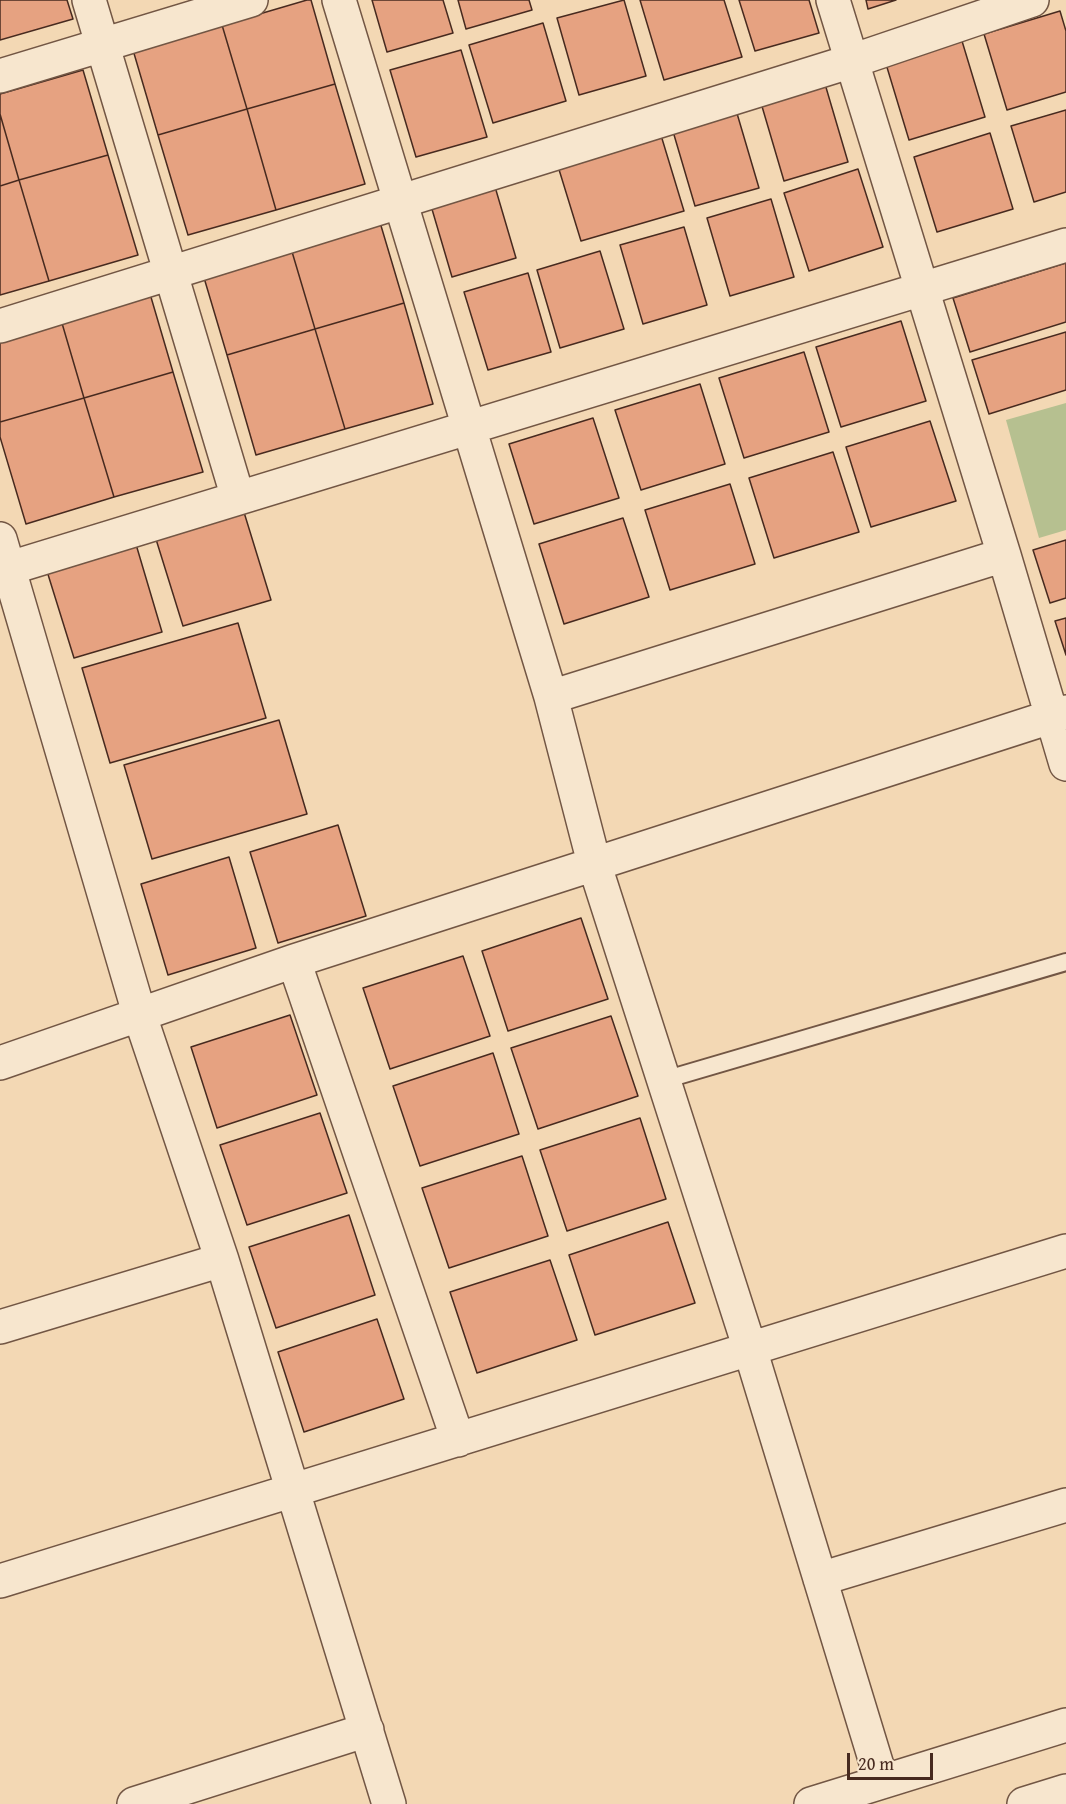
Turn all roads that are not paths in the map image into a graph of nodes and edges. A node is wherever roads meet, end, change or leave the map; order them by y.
1 (89, 0) edge
2 (251, 0) edge
3 (339, 0) edge
4 (833, 0) edge
5 (1032, 0) edge
6 (102, 45) junction
7 (852, 61) junction
8 (0, 76) edge
9 (401, 201) junction
10 (1066, 245) edge
11 (170, 273) junction
12 (922, 289) junction
13 (0, 326) edge
14 (469, 428) junction
15 (238, 498) junction
16 (1004, 555) junction
17 (3, 560) edge
18 (551, 697) junction
19 (1058, 715) edge
20 (1066, 764) edge
21 (594, 862) junction
22 (294, 961) junction
23 (1066, 963) edge
24 (138, 1013) junction
25 (0, 1063) edge
26 (664, 1080) junction
27 (1066, 1251) edge
28 (222, 1260) junction
29 (0, 1327) edge
30 (750, 1349) junction
31 (458, 1440) junction
32 (293, 1491) junction
33 (1066, 1504) edge
34 (820, 1579) junction
35 (0, 1581) edge
36 (1066, 1725) edge
37 (367, 1730) junction
38 (882, 1782) junction
39 (1066, 1791) edge
40 (134, 1804) edge
41 (389, 1804) edge
42 (811, 1804) edge
43 (1024, 1804) edge

1 - 6 street
2 - 6 street
3 - 9 street
4 - 7 street
5 - 7 street
6 - 8 street
6 - 11 street
7 - 9 street
7 - 12 street
9 - 11 street
9 - 14 street
10 - 12 street
11 - 13 street
11 - 15 street
12 - 14 street
12 - 16 street
14 - 15 street
14 - 18 street
15 - 17 street
16 - 18 street
16 - 19 street
17 - 24 street
18 - 21 street
19 - 20 street
19 - 21 street
21 - 22 street
21 - 26 street
22 - 24 street
22 - 31 street
23 - 26 lane
24 - 25 street
24 - 28 street
26 - 30 street
27 - 30 street
28 - 29 street
28 - 32 street
30 - 31 street
30 - 34 street
31 - 32 street
32 - 35 street
32 - 37 street
33 - 34 street
34 - 38 street
36 - 38 street
37 - 40 street
37 - 41 street
38 - 42 street
39 - 43 street

